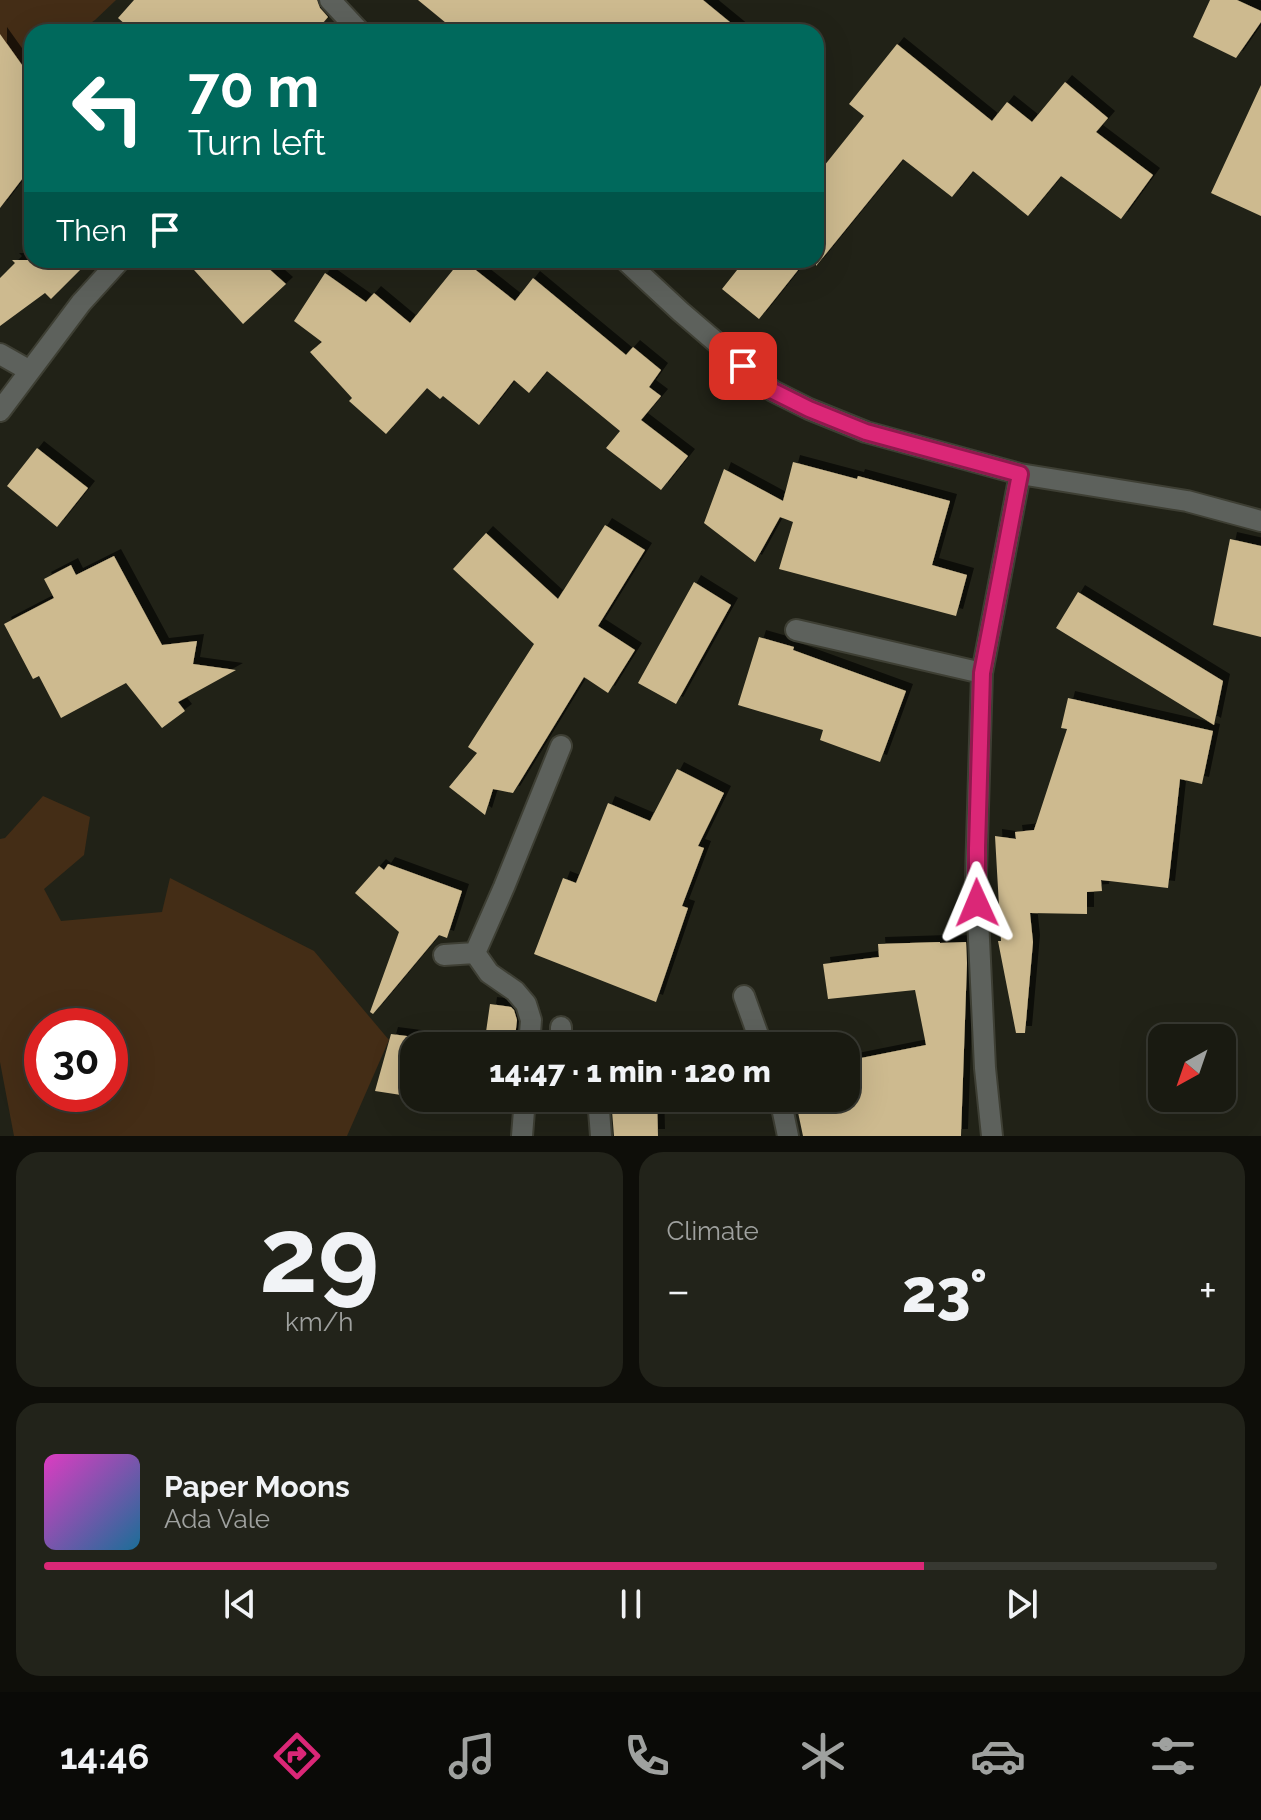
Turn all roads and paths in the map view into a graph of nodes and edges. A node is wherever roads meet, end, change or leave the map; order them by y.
1 (330, 0) edge
2 (352, 24) edge
3 (113, 268) edge
4 (634, 268) edge
5 (0, 354) edge
6 (30, 371) junction
7 (0, 411) edge
8 (1020, 474) junction
9 (1261, 521) edge
10 (796, 630) dead end
11 (982, 673) junction
12 (561, 746) dead end
13 (475, 953) junction
14 (444, 955) dead end
15 (744, 996) dead end
16 (530, 1032) edge
17 (757, 1032) edge
18 (524, 1112) edge
19 (599, 1112) edge
20 (783, 1112) edge
21 (522, 1136) edge
22 (601, 1136) edge
23 (788, 1136) edge
24 (992, 1136) edge

1 - 2 street
3 - 6 street
4 - 8 street
5 - 6 street
6 - 7 street
8 - 9 street
8 - 11 street
10 - 11 street
11 - 24 street
12 - 13 street
13 - 14 street
13 - 16 street
15 - 17 street
18 - 21 street
19 - 22 street
20 - 23 street

